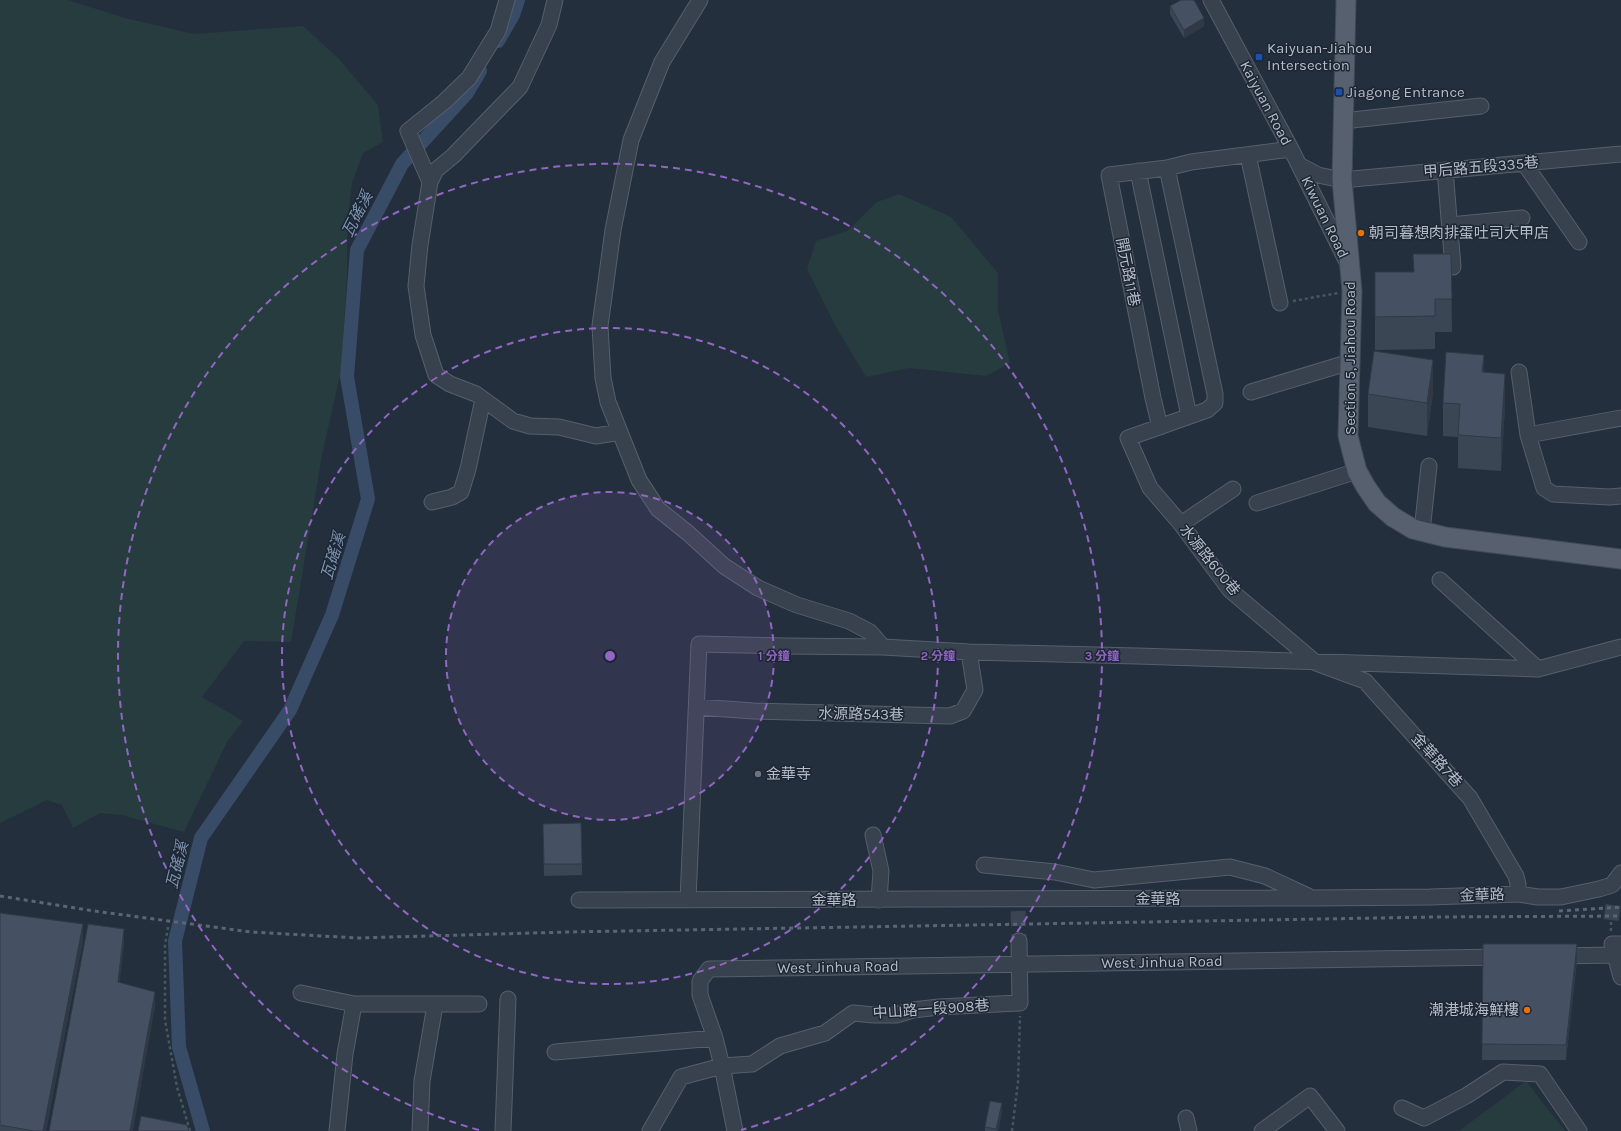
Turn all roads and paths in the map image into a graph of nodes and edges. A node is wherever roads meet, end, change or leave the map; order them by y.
1 (507, 0) edge
2 (555, 0) edge
3 (700, 0) edge
4 (1211, 0) edge
5 (1346, 0) edge
6 (1481, 106) dead end
7 (1343, 121) junction
8 (1291, 149) junction
9 (1621, 154) edge
10 (1248, 155) junction
11 (1524, 163) junction
12 (1299, 165) junction
13 (1167, 168) junction
14 (1445, 170) junction
15 (1138, 172) junction
16 (1342, 180) junction
17 (430, 182) junction
18 (1522, 218) dead end
19 (1450, 225) junction
20 (1579, 242) dead end
21 (1453, 267) edge
22 (1350, 270) junction
23 (1352, 291) junction
24 (1286, 302) joint
25 (1350, 362) junction
26 (1519, 372) dead end
27 (1251, 392) dead end
28 (483, 399) junction
29 (1189, 416) junction
30 (1621, 418) edge
31 (1160, 426) junction
32 (620, 432) junction
33 (1528, 435) junction
34 (1429, 466) dead end
35 (1357, 471) junction
36 (1233, 489) dead end
37 (1621, 496) edge
38 (432, 502) dead end
39 (1257, 503) dead end
40 (1180, 524) junction
41 (1422, 531) junction
42 (1621, 559) edge
43 (1440, 580) dead end
44 (883, 647) junction
45 (1621, 647) edge
46 (969, 652) junction
47 (1316, 663) junction
48 (1538, 670) junction
49 (696, 707) junction
50 (873, 835) dead end
51 (984, 865) dead end
52 (1621, 873) edge
53 (1518, 894) junction
54 (1313, 898) junction
55 (579, 900) dead end
56 (688, 900) junction
57 (879, 900) junction
58 (168, 928) dead end
59 (1019, 941) tunnel mouth
60 (1618, 949) edge
61 (1543, 956) edge
62 (1519, 957) edge
63 (1020, 964) junction
64 (1621, 977) edge
65 (301, 993) dead end
66 (508, 999) dead end
67 (1020, 1003) junction
68 (354, 1004) junction
69 (479, 1004) dead end
70 (435, 1005) junction
71 (715, 1038) junction
72 (555, 1052) dead end
73 (722, 1066) junction
74 (1402, 1108) dead end
75 (190, 1131) edge
76 (337, 1131) edge
77 (420, 1131) edge
78 (502, 1131) edge
79 (650, 1131) edge
80 (735, 1131) edge
81 (1012, 1131) edge
82 (1262, 1131) edge
83 (1337, 1131) edge
84 (1579, 1131) edge

1 - 17 street
2 - 17 street
3 - 32 street
4 - 8 street, Kaiyuan Road
5 - 7 main road, Section 5, Jiahou Road
6 - 7 street
7 - 16 main road, Section 5, Jiahou Road
8 - 10 street, 開元路11巷
8 - 12 street, Kaiyuan Road
9 - 11 street, 甲后路五段335巷
10 - 13 street, 開元路11巷
10 - 24 street
11 - 14 street, 甲后路五段335巷
11 - 20 street
12 - 16 street
12 - 22 street, Kiwuan Road
13 - 15 street, 開元路11巷
13 - 29 street
14 - 16 street, 甲后路五段335巷
14 - 19 street
15 - 29 street
15 - 31 street, 開元路11巷
16 - 22 main road, Section 5, Jiahou Road
17 - 28 street
18 - 19 street
19 - 21 street
22 - 23 main road, Section 5, Jiahou Road
23 - 24 path
23 - 25 main road, Section 5, Jiahou Road
25 - 27 street
25 - 35 main road, Section 5, Jiahou Road
26 - 33 street
28 - 32 street
28 - 38 street
29 - 31 street
30 - 33 street
31 - 40 street, 水源路600巷
32 - 44 street
33 - 37 street
34 - 41 street
35 - 39 street
35 - 41 main road, Section 5, Jiahou Road
36 - 40 street
40 - 47 street, 水源路600巷
41 - 42 main road, Section 5, Jiahou Road
43 - 48 street
44 - 46 street
44 - 49 street
45 - 48 street
46 - 47 street
46 - 49 street, 水源路543巷
47 - 48 street
47 - 53 street, 金華路7巷
49 - 56 street
50 - 57 street
51 - 54 street
52 - 53 street, 金華路
53 - 54 street, 金華路
54 - 57 street, 金華路
55 - 56 street, 金華路
56 - 57 street, 金華路
58 - 75 path
59 - 63 street
60 - 61 street
60 - 64 street
62 - 63 street, West Jinhua Road
63 - 67 street
63 - 71 street, West Jinhua Road
65 - 68 street
66 - 78 street
67 - 73 street, 中山路一段908巷
67 - 81 path
68 - 70 street
68 - 76 street
69 - 70 street
70 - 77 street
71 - 72 street
71 - 73 street
73 - 79 street, 中山路一段908巷
73 - 80 street
74 - 84 street
82 - 83 street

